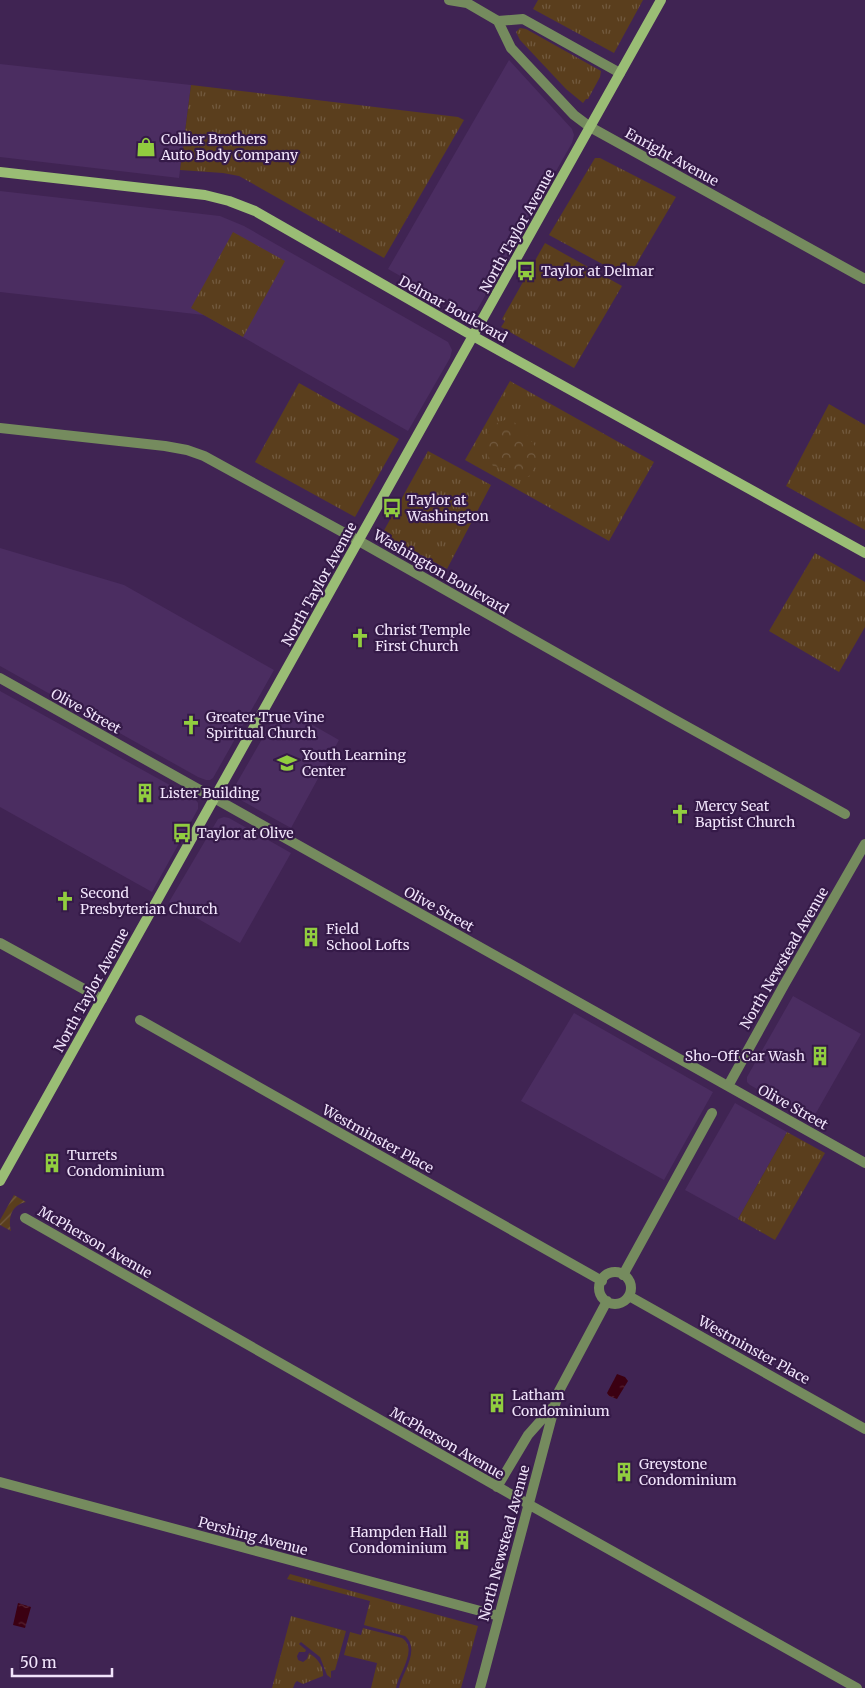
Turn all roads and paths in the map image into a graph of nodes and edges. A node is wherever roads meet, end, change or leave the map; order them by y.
1 (449, 0) edge
2 (662, 0) edge
3 (498, 21) junction
4 (620, 73) junction
5 (590, 127) junction
6 (0, 172) edge
7 (865, 279) edge
8 (473, 336) junction
9 (0, 428) edge
10 (359, 542) junction
11 (865, 553) edge
12 (0, 678) edge
13 (214, 798) junction
14 (845, 814) dead end
15 (865, 844) edge
16 (0, 943) edge
17 (102, 999) junction
18 (140, 1020) dead end
19 (728, 1086) junction
20 (712, 1113) dead end
21 (865, 1163) edge
22 (0, 1181) edge
23 (25, 1218) dead end
24 (623, 1274) junction
25 (602, 1281) junction
26 (629, 1296) junction
27 (607, 1302) junction
28 (554, 1405) junction
29 (865, 1429) edge
30 (0, 1482) edge
31 (497, 1486) junction
32 (528, 1504) junction
33 (499, 1616) junction
34 (480, 1688) edge
35 (858, 1688) edge

1 - 3 street
2 - 4 street, North Taylor Avenue
3 - 4 street
3 - 5 street, Enright Avenue
4 - 5 street, North Taylor Avenue
5 - 7 street, Enright Avenue
5 - 8 street, North Taylor Avenue
6 - 8 street, Delmar Boulevard
8 - 10 street, North Taylor Avenue
8 - 11 street, Delmar Boulevard
9 - 10 street, Washington Boulevard
10 - 13 street, North Taylor Avenue
10 - 14 street, Washington Boulevard
12 - 13 street, Olive Street
13 - 17 street, North Taylor Avenue
13 - 19 street, Olive Street
15 - 19 street, North Newstead Avenue
16 - 17 street
17 - 22 street, North Taylor Avenue
18 - 25 street, Westminster Place
19 - 21 street, Olive Street
20 - 24 street
23 - 31 street, McPherson Avenue
24 - 25 street
24 - 26 street
25 - 27 street
26 - 27 street
26 - 29 street, Westminster Place
27 - 28 street, North Newstead Avenue
28 - 31 street, North Newstead Avenue
28 - 32 street, North Newstead Avenue
30 - 33 street, Pershing Avenue
31 - 32 street, McPherson Avenue
32 - 33 street, North Newstead Avenue
32 - 35 street, McPherson Avenue
33 - 34 street, North Newstead Avenue

